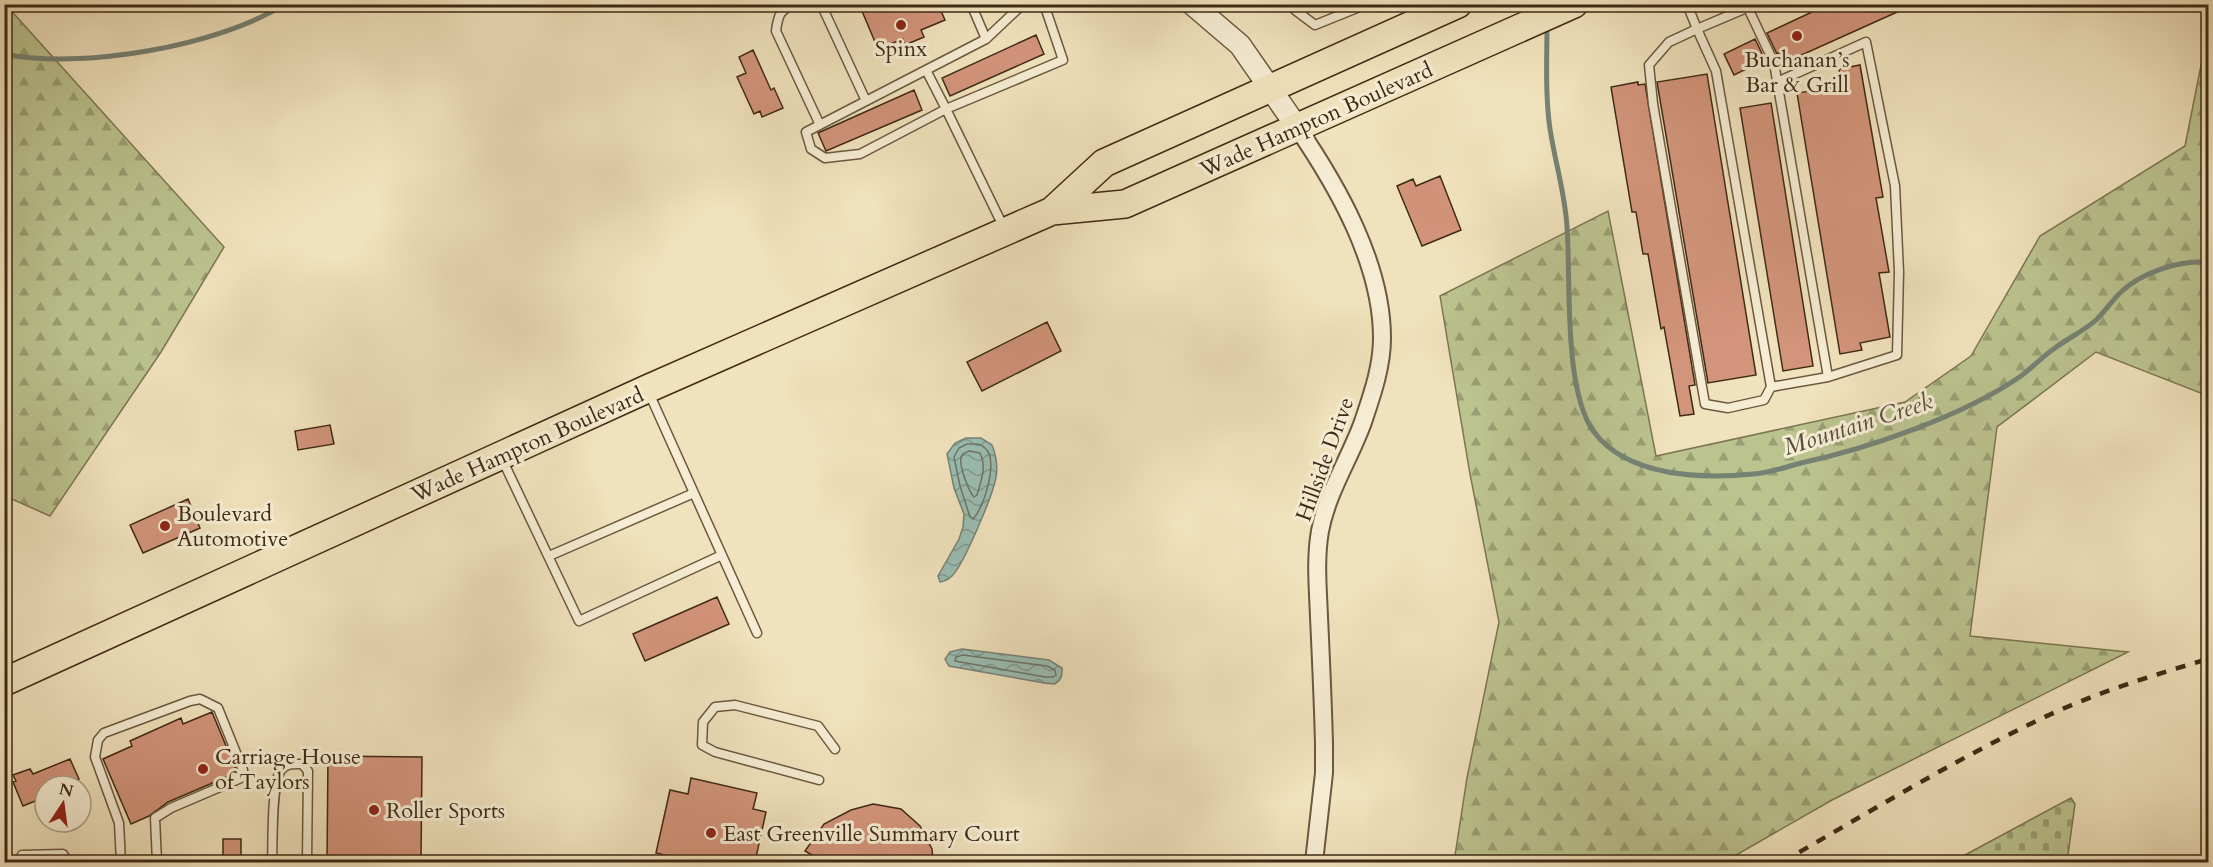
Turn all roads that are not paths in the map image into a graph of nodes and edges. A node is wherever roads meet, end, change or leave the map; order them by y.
1 (796, 4) edge
2 (821, 4) edge
3 (971, 4) edge
4 (1023, 4) edge
5 (1044, 4) edge
6 (1192, 4) edge
7 (1292, 4) edge
8 (1367, 4) edge
9 (1458, 4) edge
10 (1574, 4) edge
11 (1687, 4) edge
12 (1752, 6) edge
13 (1697, 29) junction
14 (986, 39) junction
15 (926, 70) junction
16 (1777, 82) junction
17 (1270, 88) junction
18 (866, 101) junction
19 (946, 109) junction
20 (820, 125) junction
21 (1297, 127) junction
22 (1052, 211) junction
23 (1006, 231) junction
24 (1828, 377) junction
25 (1771, 387) junction
26 (647, 390) junction
27 (501, 456) junction
28 (694, 493) junction
29 (722, 555) junction
30 (549, 556) junction
31 (757, 633) dead end
32 (4, 682) edge
33 (835, 749) dead end
34 (819, 780) dead end
35 (22, 855) dead end
36 (69, 862) edge
37 (121, 862) edge
38 (156, 862) edge
39 (272, 862) edge
40 (307, 862) edge
41 (1314, 862) edge

1 - 20 lane
2 - 18 lane
3 - 14 lane
4 - 14 lane
5 - 19 lane
6 - 17 street
7 - 8 lane
9 - 17 main road, Wade Hampton Boulevard
10 - 21 main road, Wade Hampton Boulevard
11 - 13 lane
12 - 13 lane
12 - 16 lane
13 - 25 lane
13 - 25 lane
14 - 15 lane
15 - 18 lane
15 - 19 lane
16 - 24 lane
16 - 24 lane
17 - 21 street
17 - 22 main road, Wade Hampton Boulevard
18 - 20 lane
19 - 20 lane
19 - 23 lane
21 - 22 main road, Wade Hampton Boulevard
21 - 41 street, Hillside Drive
22 - 23 main road, Wade Hampton Boulevard
23 - 26 main road, Wade Hampton Boulevard
24 - 25 lane
26 - 27 main road, Wade Hampton Boulevard
26 - 28 lane
27 - 30 lane
27 - 32 main road, Wade Hampton Boulevard
28 - 29 lane
28 - 30 lane
29 - 30 lane
29 - 31 lane
33 - 34 lane
35 - 36 lane
37 - 38 lane
39 - 40 lane

